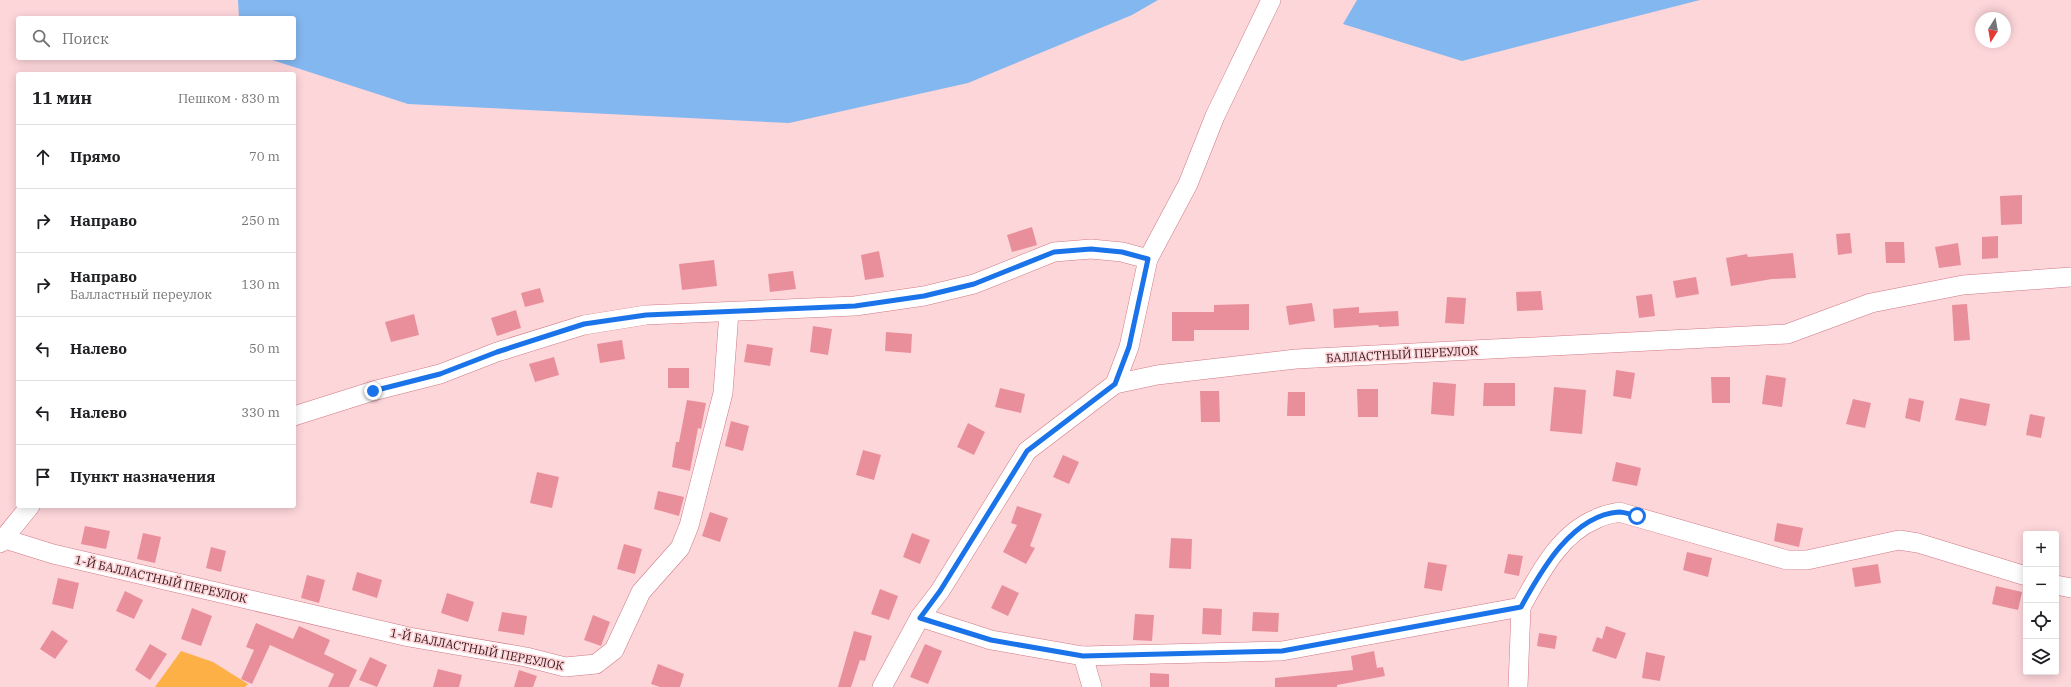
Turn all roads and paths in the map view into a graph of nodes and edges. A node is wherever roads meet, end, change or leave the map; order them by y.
1 (1271, 0) edge
2 (1148, 259) junction
3 (2071, 277) edge
4 (729, 312) junction
5 (1115, 384) junction
6 (296, 415) edge
7 (28, 508) edge
8 (2, 541) edge
9 (2023, 575) edge
10 (2059, 586) edge
11 (2071, 588) edge
12 (1521, 607) junction
13 (920, 618) junction
14 (1083, 656) junction
15 (882, 687) edge
16 (1092, 687) edge
17 (1518, 687) edge

1 - 2 street
2 - 4 street
2 - 5 street
3 - 5 street, БАЛЛАСТНЫЙ ПЕРЕУЛОК
4 - 6 street
4 - 8 street, 1-Й БАЛЛАСТНЫЙ ПЕРЕУЛОК
5 - 13 street, БАЛЛАСТНЫЙ ПЕРЕУЛОК
7 - 8 street, 1-Й БАЛЛАСТНЫЙ ПЕРЕУЛОК
9 - 12 street
10 - 11 street
12 - 14 street
12 - 17 street
13 - 14 street
13 - 15 street, БАЛЛАСТНЫЙ ПЕРЕУЛОК
14 - 16 street

